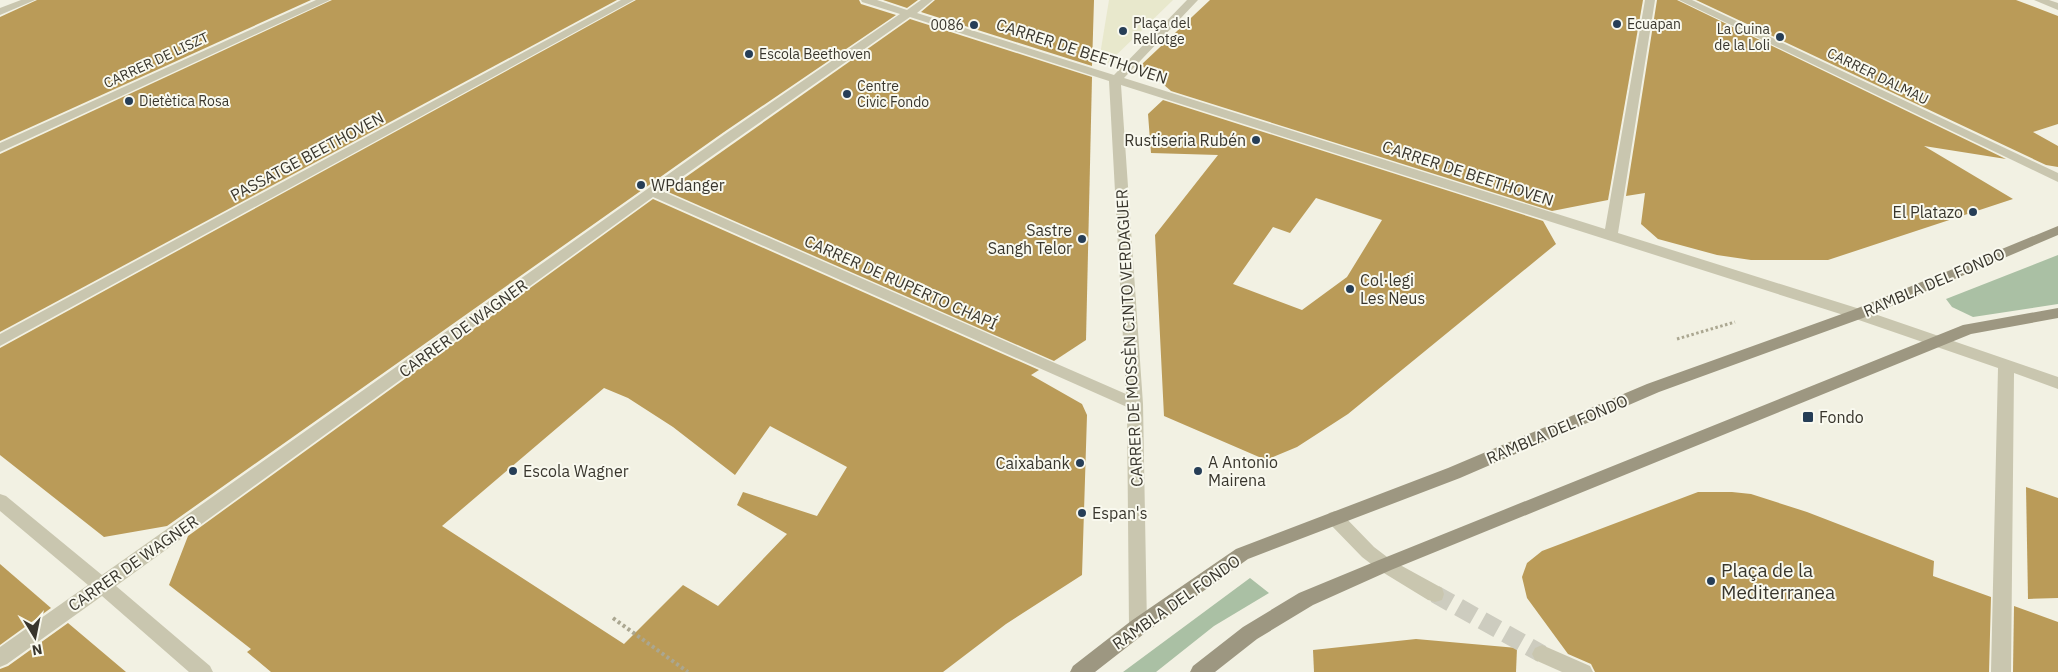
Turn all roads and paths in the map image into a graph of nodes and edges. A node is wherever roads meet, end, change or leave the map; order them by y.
1 (30, 0) edge
2 (325, 0) edge
3 (629, 0) edge
4 (866, 0) edge
5 (928, 0) edge
6 (1193, 0) edge
7 (1650, 0) edge
8 (1684, 0) edge
9 (2039, 0) edge
10 (2058, 7) edge
11 (0, 12) edge
12 (909, 13) junction
13 (1115, 80) junction
14 (0, 148) edge
15 (2058, 178) edge
16 (652, 192) junction
17 (2058, 230) edge
18 (1611, 236) junction
19 (1858, 314) junction
20 (2058, 314) edge
21 (1735, 322) dead end
22 (1677, 339) dead end
23 (0, 341) edge
24 (1938, 342) junction
25 (2006, 366) junction
26 (2058, 383) edge
27 (1135, 404) junction
28 (0, 501) edge
29 (1335, 518) junction
30 (1385, 564) junction
31 (102, 585) junction
32 (1435, 594) tunnel mouth
33 (613, 618) dead end
34 (1138, 626) junction
35 (1542, 654) tunnel mouth
36 (0, 658) edge
37 (203, 672) edge
38 (688, 672) edge
39 (1080, 672) edge
40 (1200, 672) edge
41 (1583, 672) edge
42 (2001, 672) edge

1 - 11 street
2 - 14 street, CARRER DE LISZT
3 - 23 street, PASSATGE BEETHOVEN
4 - 12 street, CARRER DE BEETHOVEN
5 - 12 street, CARRER DE WAGNER
6 - 13 street
7 - 18 street
8 - 15 street, CARRER DALMAU
9 - 10 street
12 - 13 street, CARRER DE BEETHOVEN
12 - 16 street, CARRER DE WAGNER
13 - 18 street, CARRER DE BEETHOVEN
13 - 27 street, CARRER DE MOSSÈN CINTO VERDAGUER
16 - 27 street, CARRER DE RUPERTO CHAPÍ
16 - 31 street, CARRER DE WAGNER
17 - 19 street, RAMBLA DEL FONDO
18 - 19 street, CARRER DE BEETHOVEN
19 - 24 street, CARRER DE BEETHOVEN
19 - 29 street, RAMBLA DEL FONDO
20 - 24 street
21 - 22 path
24 - 25 street, CARRER DE BEETHOVEN
24 - 30 street
25 - 26 street, CARRER DE BEETHOVEN
25 - 42 street
27 - 34 street, CARRER DE MOSSÈN CINTO VERDAGUER
28 - 31 street
29 - 30 street
29 - 34 street, RAMBLA DEL FONDO
30 - 32 street
30 - 40 street
31 - 36 street, CARRER DE WAGNER
31 - 37 street
33 - 38 path
34 - 39 street, RAMBLA DEL FONDO
35 - 41 street

